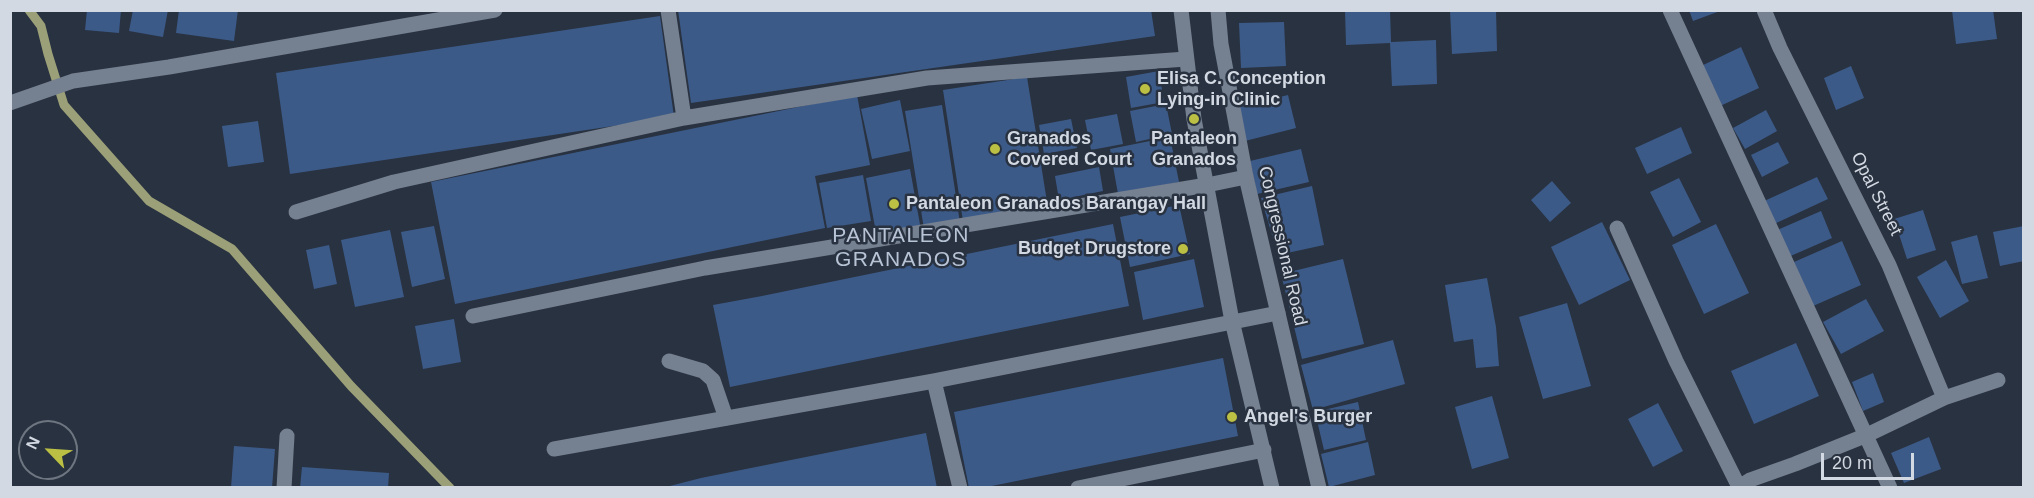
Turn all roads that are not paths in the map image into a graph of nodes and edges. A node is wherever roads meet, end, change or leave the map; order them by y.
1 (495, 10) edge
2 (668, 10) edge
3 (1181, 10) edge
4 (1218, 10) edge
5 (1670, 10) edge
6 (1764, 10) edge
7 (1186, 59) junction
8 (10, 103) edge
9 (684, 118) junction
10 (1246, 177) junction
11 (1207, 185) junction
12 (296, 212) dead end
13 (1617, 228) dead end
14 (1278, 313) junction
15 (473, 316) dead end
16 (1232, 321) junction
17 (669, 361) dead end
18 (1998, 380) dead end
19 (934, 381) junction
20 (1944, 398) junction
21 (726, 417) junction
22 (1867, 435) junction
23 (287, 436) dead end
24 (554, 449) dead end
25 (1264, 450) junction
26 (1739, 487) edge
27 (284, 488) edge
28 (960, 488) edge
29 (1078, 488) edge
30 (1272, 488) edge
31 (1319, 488) edge
32 (1890, 488) edge

1 - 8 street
2 - 9 street
3 - 7 street
4 - 10 street, Congressional Road
5 - 22 street
6 - 20 street, Opal Street
7 - 9 street
7 - 11 street
9 - 12 street
10 - 11 street
10 - 14 street, Congressional Road
11 - 15 street
11 - 16 street
13 - 26 street
14 - 16 street
14 - 31 street, Congressional Road
16 - 19 street
16 - 25 street
17 - 21 street
18 - 20 street
19 - 21 street
19 - 28 street
20 - 22 street
21 - 24 street
22 - 26 street
22 - 32 street
23 - 27 street
25 - 29 street
25 - 30 street

